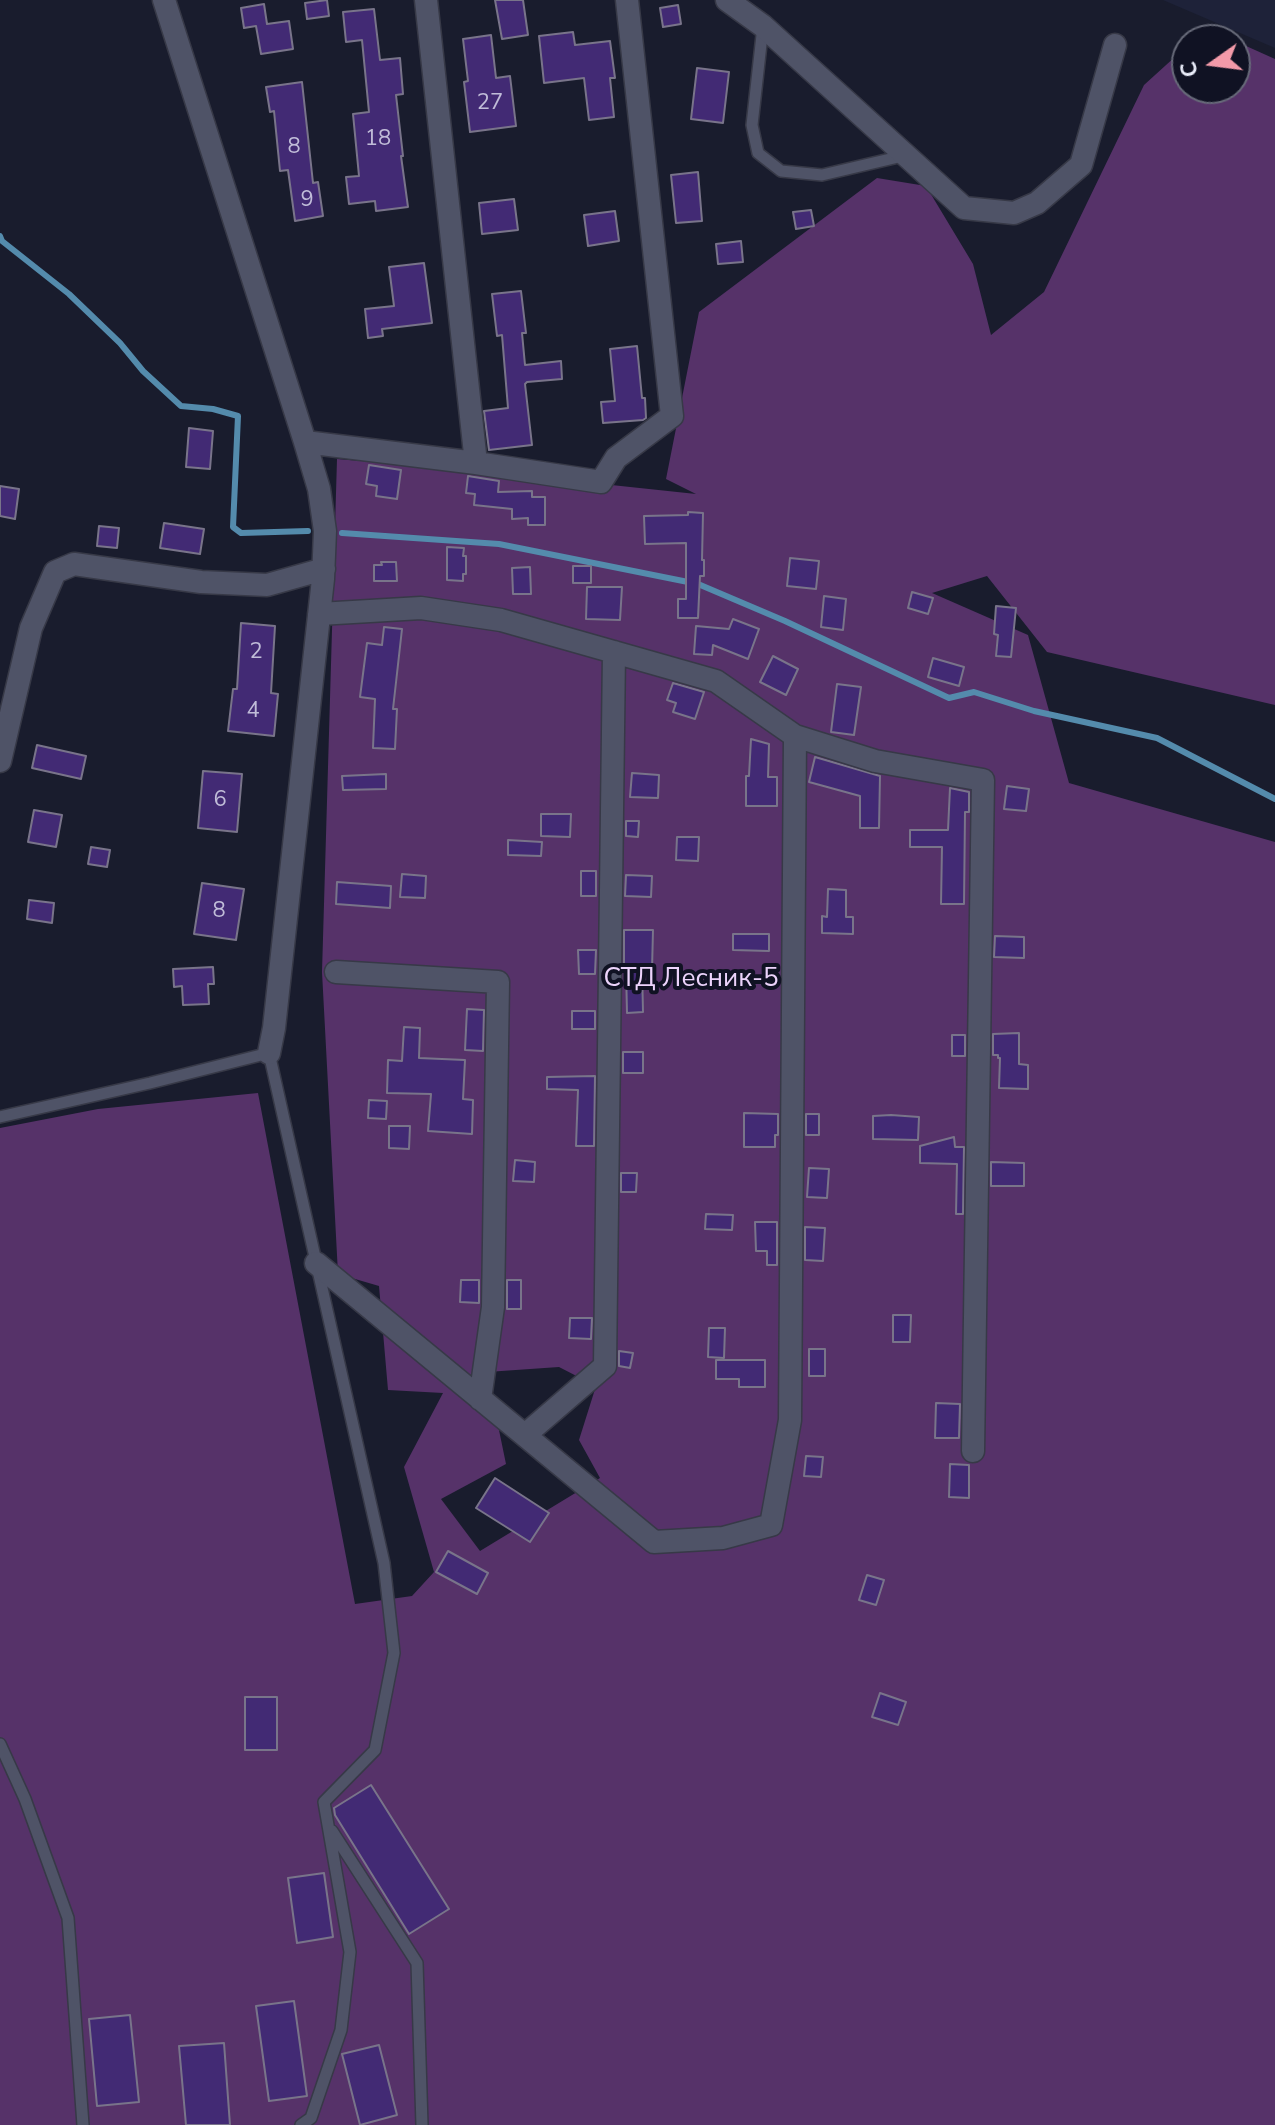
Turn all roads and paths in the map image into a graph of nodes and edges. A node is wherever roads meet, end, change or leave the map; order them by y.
1 (164, 0) edge
2 (426, 0) edge
3 (627, 0) edge
4 (727, 0) edge
5 (763, 26) junction
6 (1115, 45) dead end
7 (907, 155) junction
8 (305, 442) junction
9 (476, 463) junction
10 (324, 569) junction
11 (319, 614) junction
12 (614, 652) junction
13 (795, 736) junction
14 (0, 761) edge
15 (336, 972) dead end
16 (269, 1053) junction
17 (0, 1117) edge
18 (316, 1263) junction
19 (480, 1399) junction
20 (525, 1435) junction
21 (973, 1451) dead end
22 (0, 1744) edge
23 (328, 1824) junction
24 (83, 2125) edge
25 (301, 2125) edge
26 (422, 2125) edge

1 - 8 street
2 - 9 street
3 - 9 street
4 - 5 street
5 - 7 street
5 - 7 lane
6 - 7 street
8 - 9 street
8 - 10 street
10 - 11 street
10 - 14 street
11 - 12 street
11 - 16 street
12 - 13 street
12 - 20 street
13 - 20 street
13 - 21 street
15 - 19 street
16 - 17 lane
16 - 18 lane
18 - 19 street
18 - 23 lane
19 - 20 street
22 - 24 lane
23 - 25 lane
23 - 26 lane

